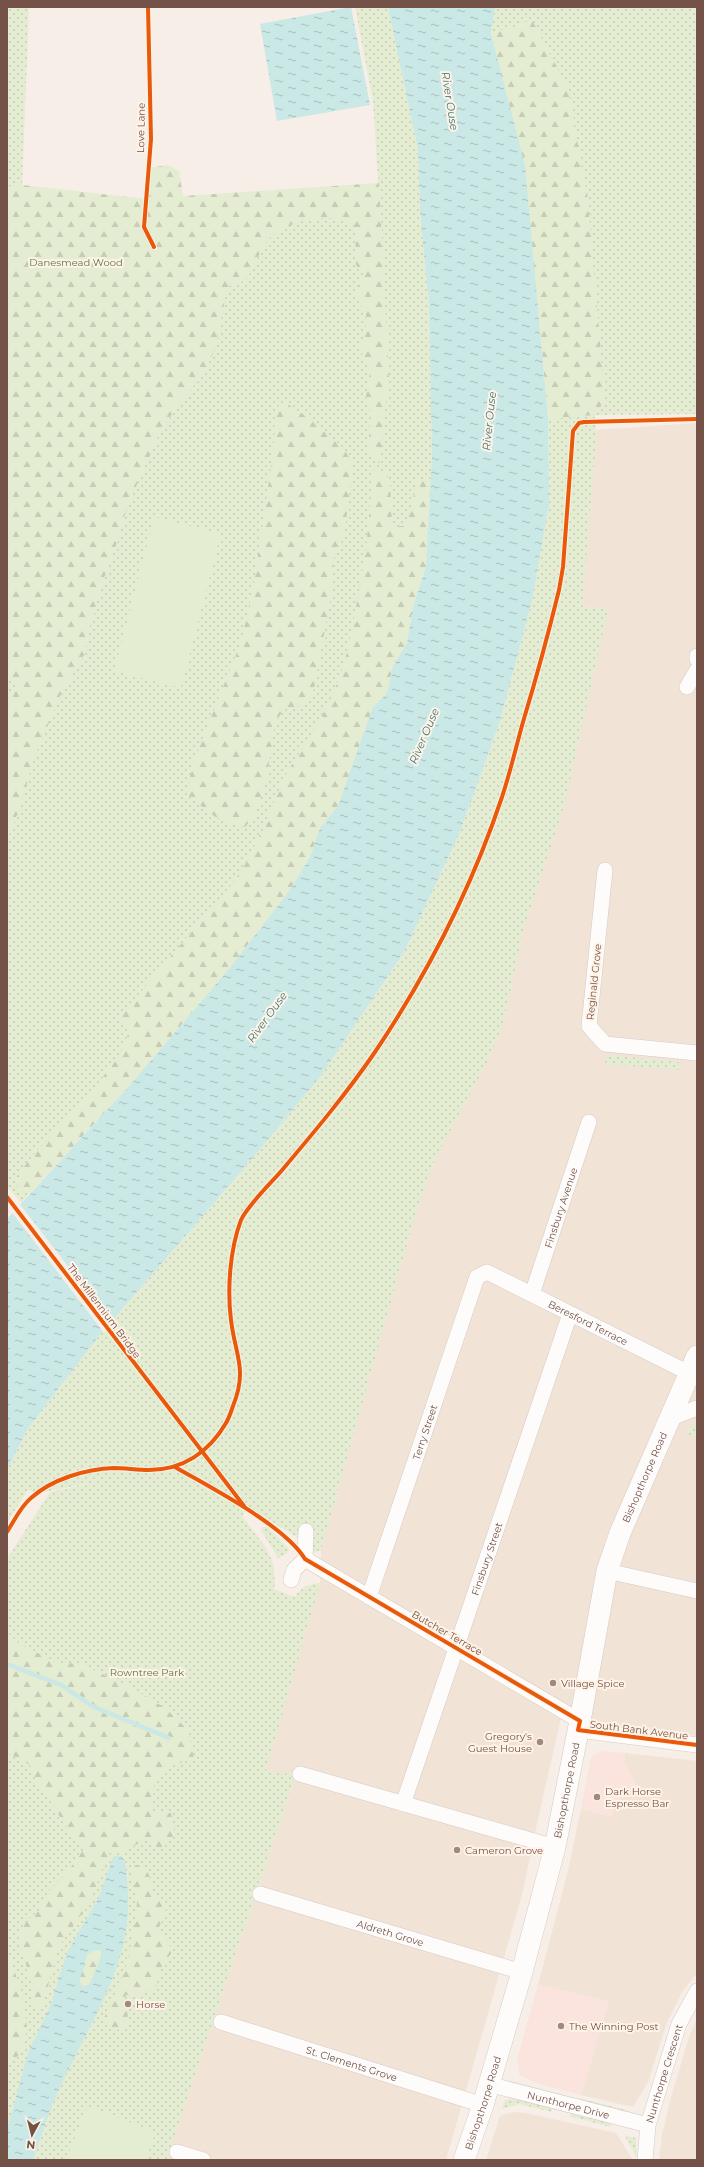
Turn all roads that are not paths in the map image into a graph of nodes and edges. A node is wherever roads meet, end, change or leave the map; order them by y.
1 (697, 656) edge
2 (697, 659) edge
3 (697, 670) edge
4 (687, 687) dead end
5 (605, 870) dead end
6 (697, 1053) edge
7 (589, 1122) dead end
8 (487, 1272) joint
9 (532, 1294) junction
10 (570, 1314) junction
11 (694, 1369) edge
12 (697, 1408) edge
13 (671, 1418) junction
14 (306, 1531) dead end
15 (305, 1559) junction
16 (607, 1571) junction
17 (291, 1580) dead end
18 (697, 1591) edge
19 (370, 1597) junction
20 (456, 1648) junction
21 (579, 1726) junction
22 (697, 1745) edge
23 (300, 1774) dead end
24 (403, 1804) junction
25 (555, 1847) junction
26 (260, 1894) dead end
27 (522, 1972) junction
28 (697, 1991) edge
29 (220, 2022) dead end
30 (488, 2084) junction
31 (483, 2105) junction
32 (648, 2125) junction
33 (177, 2152) dead end
34 (203, 2160) edge
35 (464, 2160) edge
36 (645, 2160) edge

1 - 2 street
3 - 4 street
5 - 6 street, Reginald Grove
7 - 9 street, Finsbury Avenue
8 - 9 street, Beresford Terrace
8 - 19 street, Terry Street
9 - 10 street, Beresford Terrace
10 - 11 street, Beresford Terrace
10 - 20 street, Finsbury Street
11 - 13 street, Bishopthorpe Road
12 - 13 street
13 - 16 street, Bishopthorpe Road
14 - 15 street
15 - 17 street
15 - 19 street, Butcher Terrace
16 - 18 street
16 - 21 street, Bishopthorpe Road
19 - 20 street, Butcher Terrace
20 - 21 street, Butcher Terrace
20 - 24 street, Finsbury Street
21 - 22 street, South Bank Avenue
21 - 25 street, Bishopthorpe Road
23 - 24 street
24 - 25 street
25 - 27 street, Bishopthorpe Road
26 - 27 street, Aldreth Grove
27 - 30 street, Bishopthorpe Road
28 - 32 street, Nunthorpe Crescent
29 - 31 street, St. Clements Grove
30 - 31 street, Bishopthorpe Road
30 - 32 street, Nunthorpe Drive
31 - 35 street, Bishopthorpe Road
32 - 36 street, Nunthorpe Crescent
33 - 34 street

